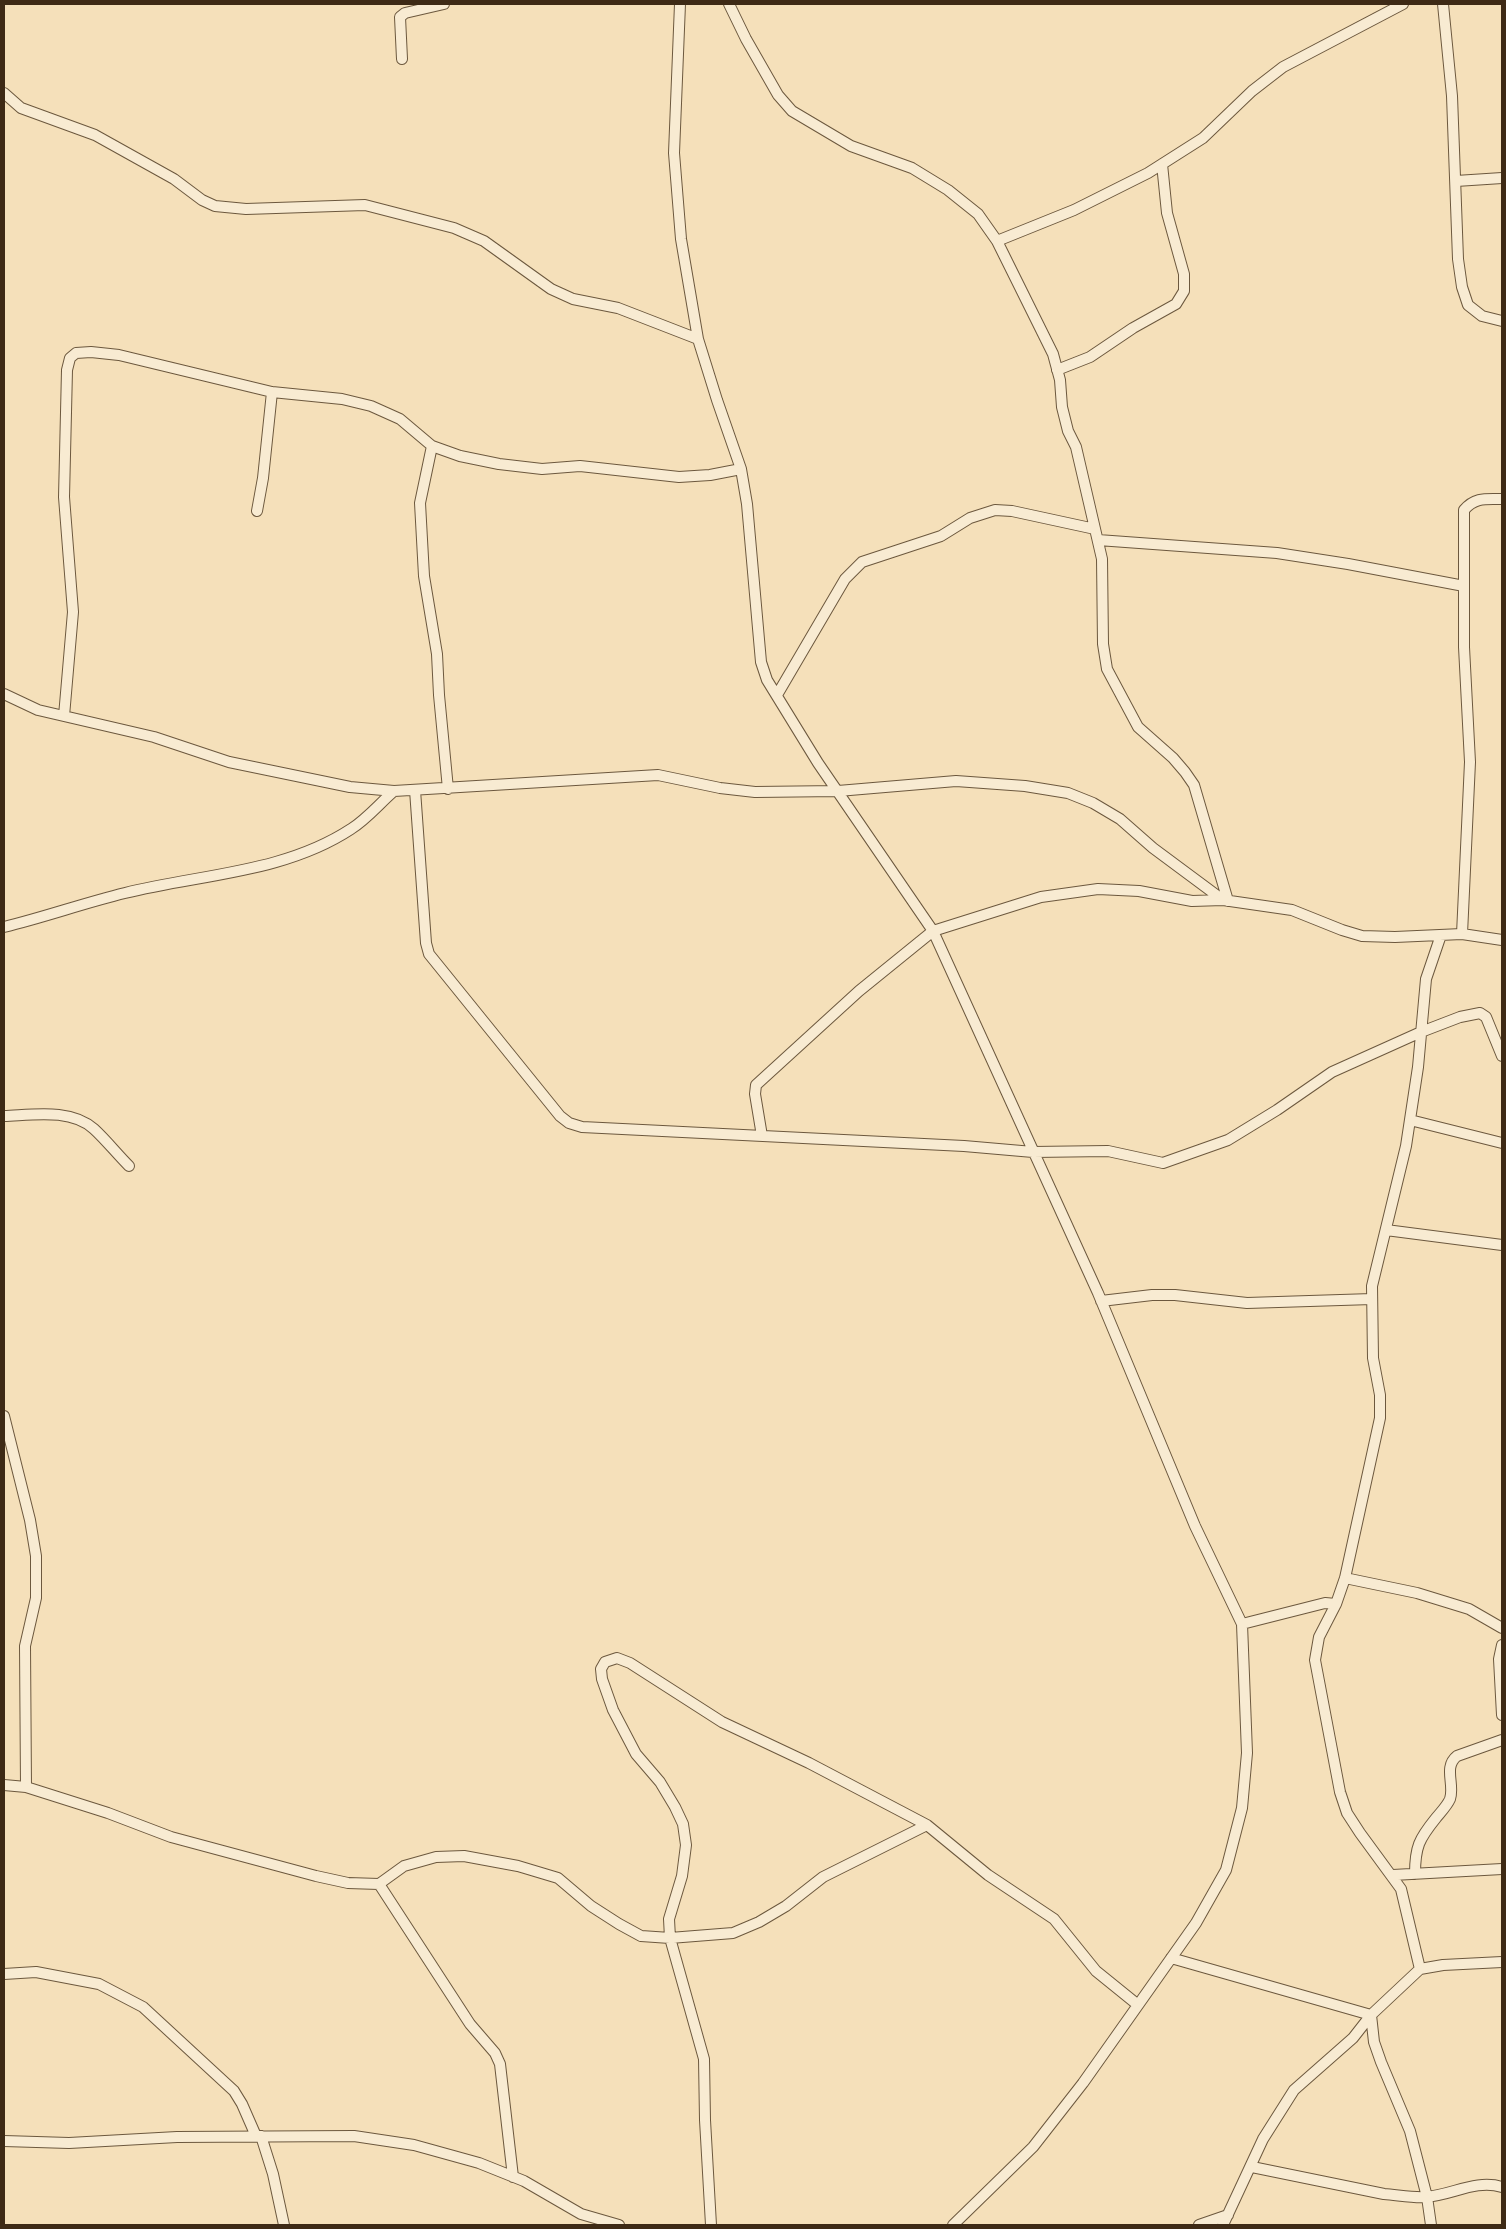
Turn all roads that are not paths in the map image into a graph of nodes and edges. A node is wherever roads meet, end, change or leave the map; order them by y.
1 (444, 4) edge
2 (680, 4) edge
3 (729, 4) edge
4 (1402, 4) edge
5 (1443, 4) edge
6 (402, 59) dead end
7 (4, 93) edge
8 (1162, 164) junction
9 (1502, 178) edge
10 (1456, 181) junction
11 (997, 241) junction
12 (1502, 321) edge
13 (698, 339) junction
14 (1057, 370) junction
15 (272, 392) junction
16 (432, 446) junction
17 (741, 470) junction
18 (1502, 499) edge
19 (257, 511) dead end
20 (1095, 529) junction
21 (1098, 540) junction
22 (1464, 586) junction
23 (4, 694) edge
24 (777, 695) junction
25 (64, 716) junction
26 (448, 789) junction
27 (415, 790) junction
28 (394, 791) junction
29 (838, 791) junction
30 (1225, 901) junction
31 (4, 926) edge
32 (933, 931) junction
33 (1462, 934) junction
34 (1441, 935) junction
35 (1502, 940) edge
36 (1421, 1032) junction
37 (1502, 1056) edge
38 (4, 1116) edge
39 (1410, 1120) junction
40 (762, 1136) junction
41 (1502, 1143) edge
42 (1033, 1152) junction
43 (128, 1166) dead end
44 (1386, 1230) junction
45 (1502, 1245) edge
46 (1372, 1299) junction
47 (1101, 1301) junction
48 (4, 1416) edge
49 (6, 1435) edge
50 (1345, 1578) junction
51 (1336, 1604) junction
52 (1242, 1624) junction
53 (1502, 1628) edge
54 (1502, 1645) edge
55 (1502, 1715) edge
56 (1502, 1740) edge
57 (4, 1785) edge
58 (26, 1787) junction
59 (927, 1825) junction
60 (1502, 1869) edge
61 (1415, 1874) junction
62 (1393, 1875) junction
63 (380, 1884) junction
64 (670, 1938) junction
65 (1171, 1958) junction
66 (1502, 1962) edge
67 (1420, 1970) junction
68 (4, 1974) edge
69 (1138, 2004) junction
70 (1371, 2014) junction
71 (258, 2136) junction
72 (4, 2142) edge
73 (1252, 2167) junction
74 (513, 2177) junction
75 (1502, 2186) edge
76 (1427, 2197) junction
77 (1228, 2215) junction
78 (607, 2223) edge
79 (284, 2225) edge
80 (619, 2225) edge
81 (711, 2225) edge
82 (953, 2225) edge
83 (1199, 2225) edge
84 (1223, 2225) edge
85 (1431, 2225) edge

1 - 6 street
2 - 13 street
3 - 11 street
4 - 8 street
5 - 10 street
7 - 13 street
8 - 11 street
8 - 14 street
9 - 10 street
10 - 12 street
11 - 14 street
13 - 17 street
14 - 20 street
15 - 16 street
15 - 19 street
15 - 25 street
16 - 17 street
16 - 26 street
17 - 24 street
18 - 22 street
20 - 21 street
20 - 24 street
21 - 22 street
21 - 30 street
22 - 33 street
23 - 25 street
24 - 29 street
25 - 28 street
26 - 27 street
26 - 29 street
27 - 28 street
27 - 40 street
28 - 31 street
29 - 30 street
29 - 32 street
30 - 32 street
30 - 34 street
32 - 40 street
32 - 42 street
33 - 34 street
33 - 35 street
34 - 36 street
36 - 37 street
36 - 39 street
36 - 42 street
38 - 43 street
39 - 41 street
39 - 44 street
40 - 42 street
42 - 47 street
44 - 45 street
44 - 46 street
46 - 47 street
46 - 50 street
47 - 52 street
48 - 49 street
49 - 58 street
50 - 51 street
50 - 53 street
51 - 52 street
51 - 62 street
52 - 65 street
54 - 55 street
56 - 61 street
57 - 58 street
58 - 63 street
59 - 64 street
59 - 64 street
59 - 69 street
60 - 61 street
61 - 62 street
62 - 67 street
63 - 64 street
63 - 74 street
64 - 81 street
65 - 69 street
65 - 70 street
66 - 67 street
67 - 70 street
68 - 71 street
69 - 82 street
70 - 73 street
70 - 76 street
71 - 72 street
71 - 74 street
71 - 79 street
73 - 76 street
73 - 77 street
74 - 78 street
75 - 76 street
76 - 85 street
77 - 83 street
77 - 84 street
78 - 80 street

